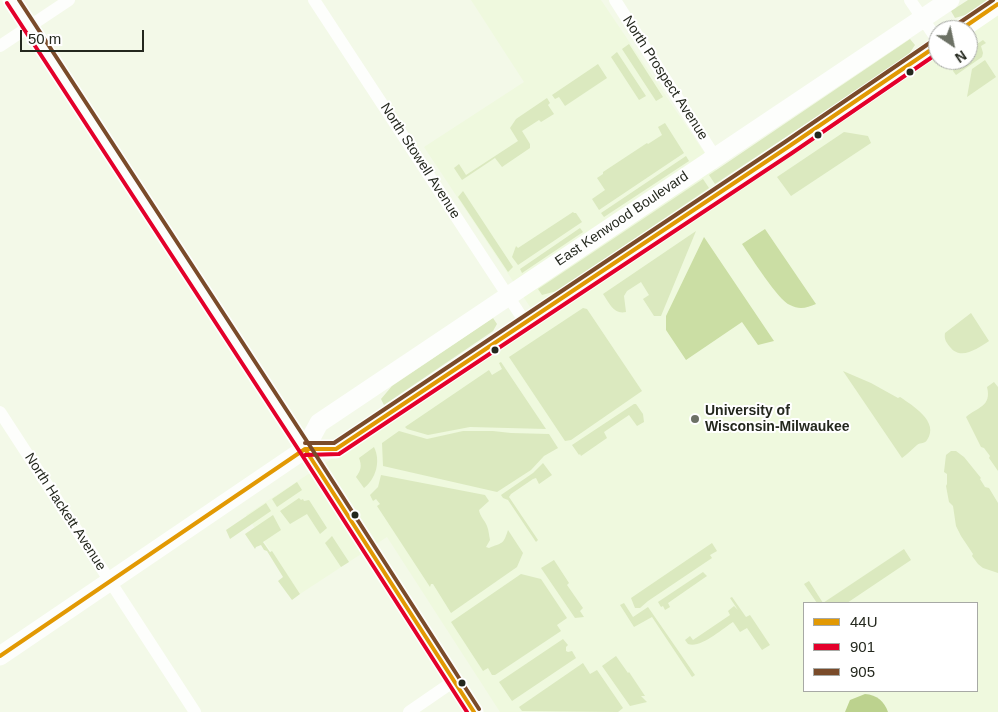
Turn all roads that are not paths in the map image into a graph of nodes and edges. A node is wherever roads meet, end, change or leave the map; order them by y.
1 (12, 0) edge
2 (69, 0) edge
3 (314, 0) edge
4 (614, 0) edge
5 (910, 0) edge
6 (950, 0) edge
7 (998, 4) edge
8 (923, 19) junction
9 (975, 20) edge
10 (30, 26) junction
11 (928, 26) edge
12 (0, 46) edge
13 (928, 52) edge
14 (715, 156) junction
15 (508, 295) junction
16 (525, 322) junction
17 (0, 412) edge
18 (305, 449) junction
19 (110, 582) junction
20 (0, 656) edge
21 (454, 681) junction
22 (195, 712) edge
23 (409, 712) edge
24 (474, 712) edge

1 - 10 street
2 - 10 street
3 - 15 street, North Stowell Avenue
4 - 14 street, North Prospect Avenue
5 - 8 street
6 - 8 street, East Kenwood Boulevard
7 - 9 street
8 - 11 street
8 - 14 street, East Kenwood Boulevard
10 - 12 street
10 - 18 street
13 - 16 street
14 - 15 street, East Kenwood Boulevard
15 - 16 street, North Stowell Avenue
15 - 18 street, East Kenwood Boulevard
16 - 18 street
17 - 19 street, North Hackett Avenue
18 - 19 street, East Kenwood Boulevard
18 - 21 street
19 - 20 street, East Kenwood Boulevard
19 - 22 street, North Hackett Avenue
21 - 23 street
21 - 24 street

